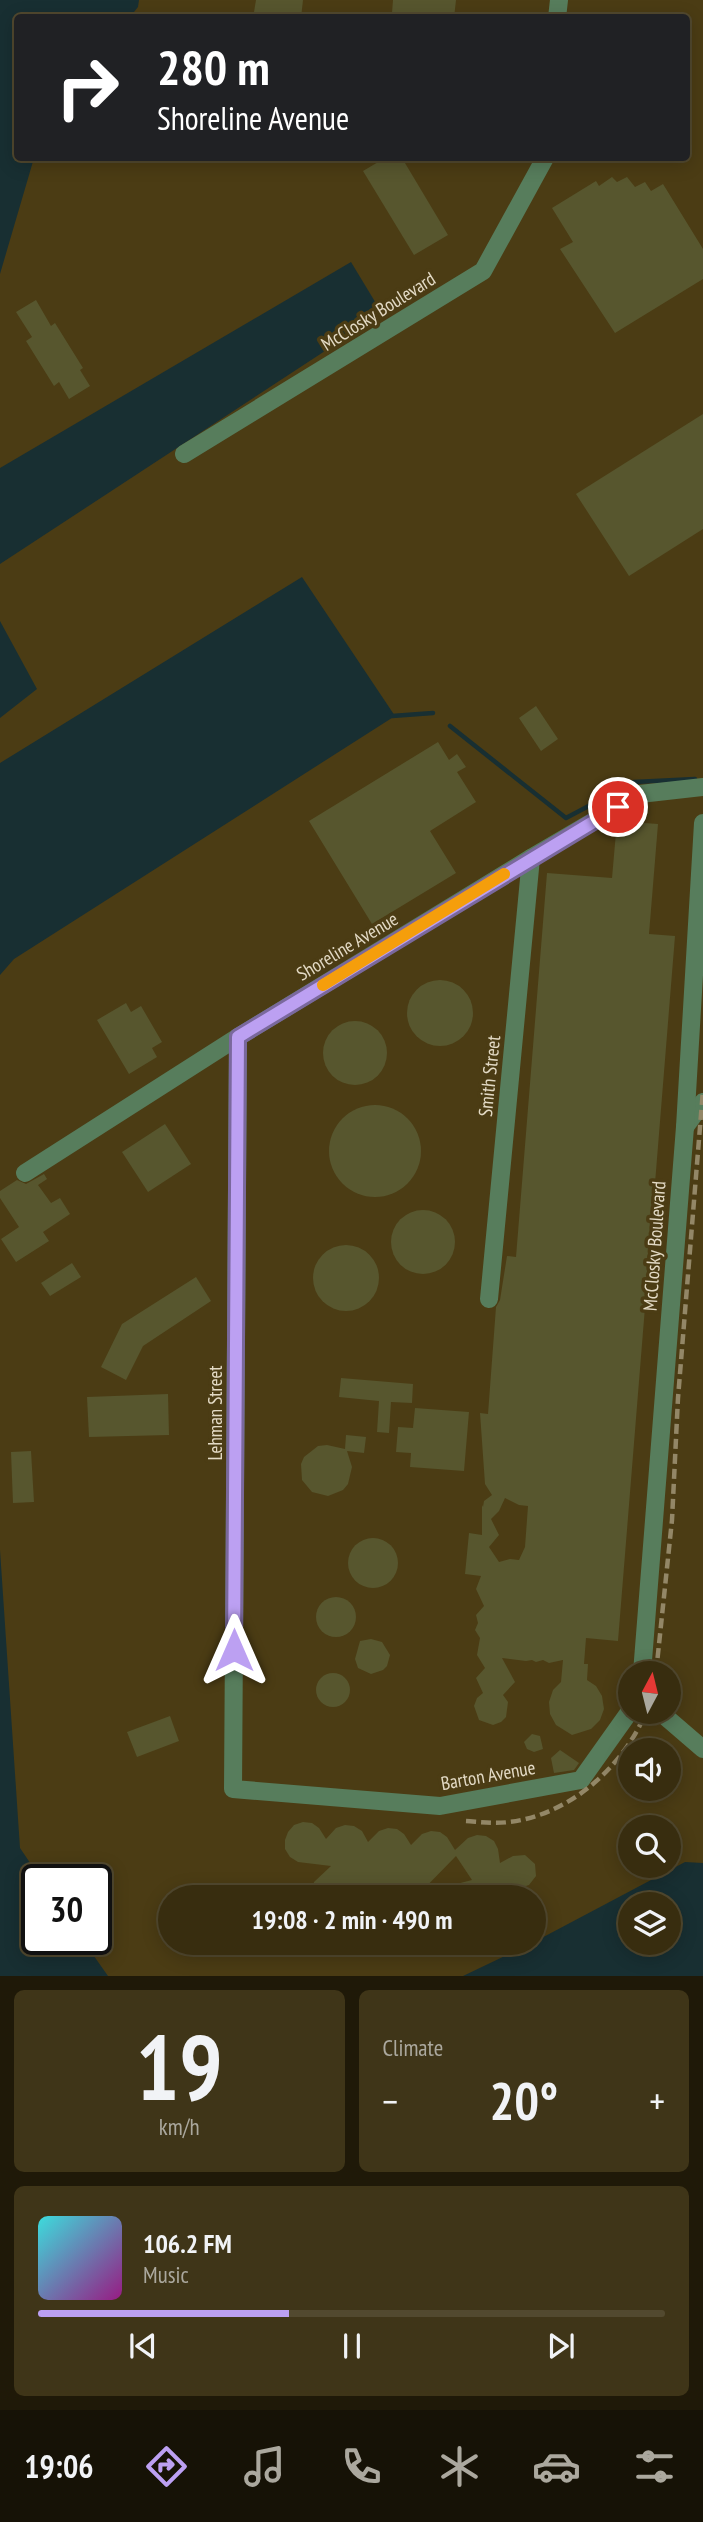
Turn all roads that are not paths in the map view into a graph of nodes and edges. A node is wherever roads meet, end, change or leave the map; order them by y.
1 (543, 161) edge
2 (184, 454) dead end
3 (703, 787) edge
4 (703, 823) edge
5 (531, 858) junction
6 (238, 1037) junction
7 (703, 1102) edge
8 (685, 1126) junction
9 (25, 1173) dead end
10 (489, 1299) dead end
11 (643, 1661) edge
12 (621, 1724) edge
13 (674, 1724) edge
14 (703, 1749) edge
15 (233, 1789) joint

1 - 2 street, McClosky Boulevard
3 - 5 street, Shoreline Avenue
4 - 8 street, McClosky Boulevard
5 - 6 street, Shoreline Avenue
5 - 10 street, Smith Street
6 - 9 street, Shoreline Avenue
6 - 15 street, Lehman Street
7 - 8 street
8 - 11 street, McClosky Boulevard
12 - 15 street, Barton Avenue
13 - 14 street

